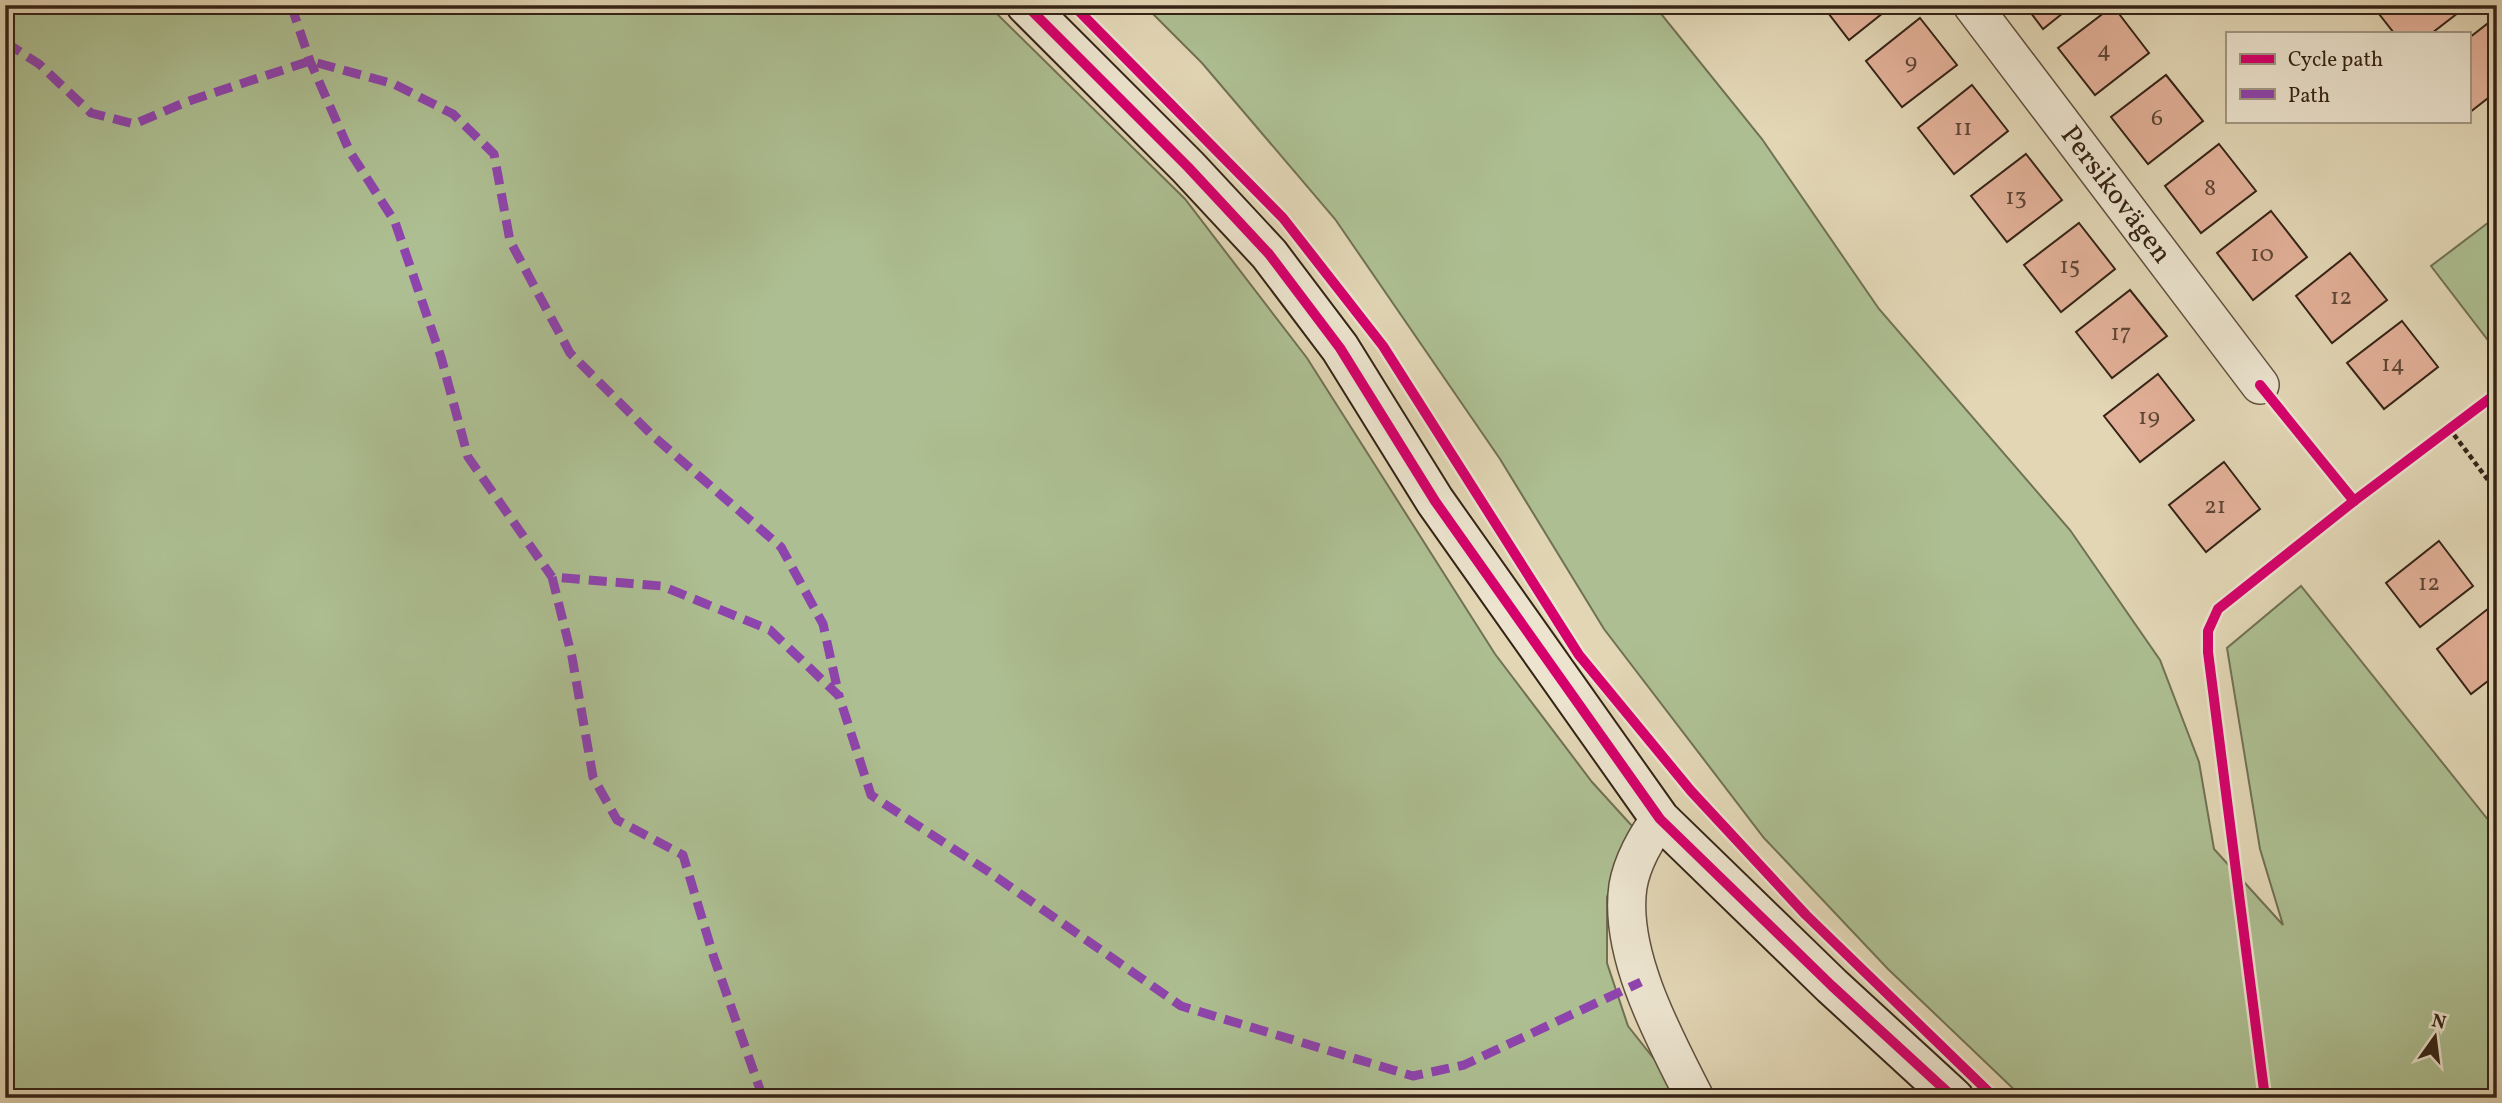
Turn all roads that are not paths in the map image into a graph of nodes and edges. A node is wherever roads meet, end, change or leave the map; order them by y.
1 (1026, 5) edge
2 (1972, 5) edge
3 (2260, 385) dead end
4 (1660, 819) junction
5 (1695, 1098) edge
6 (1954, 1098) edge

1 - 4 street
2 - 3 street, Persikovägen
4 - 5 street
4 - 6 street

